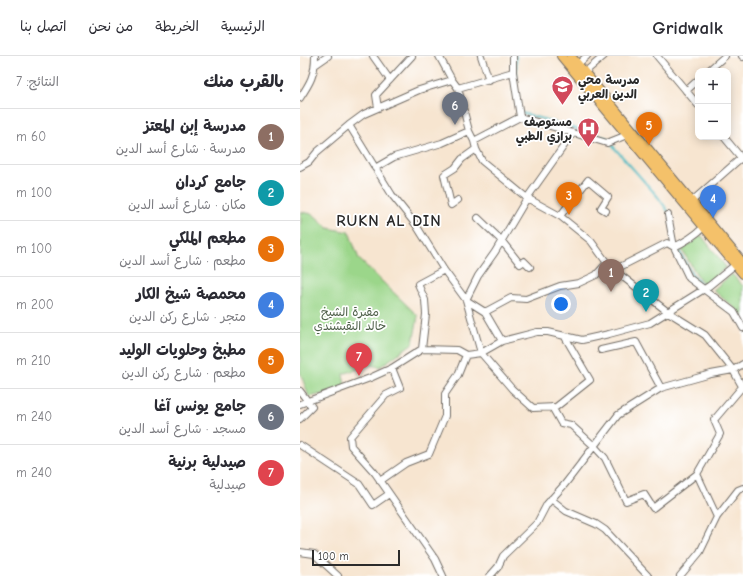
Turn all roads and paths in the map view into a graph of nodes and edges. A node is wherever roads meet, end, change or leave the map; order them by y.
1 (315, 56) edge
2 (328, 56) edge
3 (373, 56) edge
4 (412, 56) edge
5 (439, 56) edge
6 (481, 56) edge
7 (513, 56) edge
8 (561, 56) edge
9 (571, 56) edge
10 (587, 56) edge
11 (604, 56) edge
12 (657, 56) edge
13 (725, 56) edge
14 (578, 64) junction
15 (315, 65) junction
16 (711, 68) edge
17 (513, 72) junction
18 (584, 72) junction
19 (390, 80) junction
20 (452, 80) junction
21 (488, 80) junction
22 (695, 83) edge
23 (458, 88) junction
24 (686, 91) junction
25 (300, 98) edge
26 (697, 104) edge
27 (378, 108) junction
28 (520, 117) junction
29 (349, 125) junction
30 (469, 131) junction
31 (573, 133) junction
32 (627, 135) junction
33 (474, 140) junction
34 (726, 140) edge
35 (476, 149) junction
36 (742, 159) edge
37 (300, 167) edge
38 (376, 168) junction
39 (527, 198) junction
40 (458, 200) dead end
41 (692, 201) junction
42 (606, 211) dead end
43 (668, 215) dead end
44 (560, 216) junction
45 (478, 218) dead end
46 (704, 227) junction
47 (501, 240) junction
48 (676, 246) junction
49 (606, 263) junction
50 (739, 264) edge
51 (530, 267) dead end
52 (444, 270) junction
53 (614, 270) junction
54 (743, 274) edge
55 (704, 289) junction
56 (466, 300) junction
57 (485, 312) junction
58 (668, 312) junction
59 (743, 328) edge
60 (565, 337) junction
61 (502, 341) junction
62 (422, 349) junction
63 (601, 350) dead end
64 (481, 353) junction
65 (466, 355) junction
66 (743, 364) edge
67 (392, 368) junction
68 (733, 370) junction
69 (743, 387) edge
70 (661, 388) junction
71 (300, 391) edge
72 (308, 401) junction
73 (300, 404) edge
74 (552, 407) junction
75 (300, 419) edge
76 (300, 445) edge
77 (594, 446) junction
78 (697, 474) junction
79 (380, 481) junction
80 (743, 488) edge
81 (389, 494) junction
82 (551, 499) junction
83 (716, 517) junction
84 (300, 552) edge
85 (338, 576) edge
86 (443, 576) edge
87 (490, 576) edge
88 (648, 576) edge
89 (680, 576) edge

1 - 15 street
2 - 15 street
3 - 19 street
4 - 19 street
5 - 20 street
6 - 21 street
7 - 17 street
8 - 32 main road
9 - 14 main road
10 - 14 street
11 - 18 street
12 - 24 street
13 - 16 street
14 - 18 main road
15 - 25 street
17 - 21 street
17 - 28 street
18 - 41 main road
19 - 27 street
20 - 23 street
20 - 27 street
21 - 23 street
22 - 24 street
23 - 30 street
24 - 26 street
27 - 29 street
28 - 31 street
28 - 33 street
29 - 37 street
29 - 38 street
30 - 33 street
30 - 38 street
31 - 32 street
31 - 39 street
32 - 46 main road
33 - 35 street
34 - 36 street
35 - 39 street
35 - 40 street
36 - 41 street
38 - 52 street
39 - 44 street
39 - 47 street
41 - 50 main road
42 - 44 street
43 - 48 street
44 - 49 street
45 - 47 street
46 - 48 street
46 - 50 main road
47 - 51 street
47 - 56 street
48 - 53 street
48 - 55 street
49 - 53 street
49 - 57 street
50 - 54 main road
50 - 55 street
52 - 56 street
52 - 62 street
53 - 58 street
55 - 58 street
55 - 59 street
56 - 57 street
56 - 64 street
57 - 61 street
58 - 60 street
58 - 68 street
60 - 61 street
60 - 74 street
61 - 64 street
62 - 65 street
62 - 67 street
63 - 70 street
64 - 65 street
64 - 74 street
65 - 79 street
66 - 68 street
67 - 72 street
67 - 79 street
68 - 69 street
68 - 70 street
69 - 78 street
70 - 77 street
71 - 72 street
72 - 73 street
72 - 75 street
74 - 77 street
76 - 81 street
77 - 78 street
77 - 82 street
78 - 83 street
79 - 81 street
80 - 83 street
81 - 86 street
82 - 87 street
82 - 88 street
83 - 89 street
84 - 85 street

